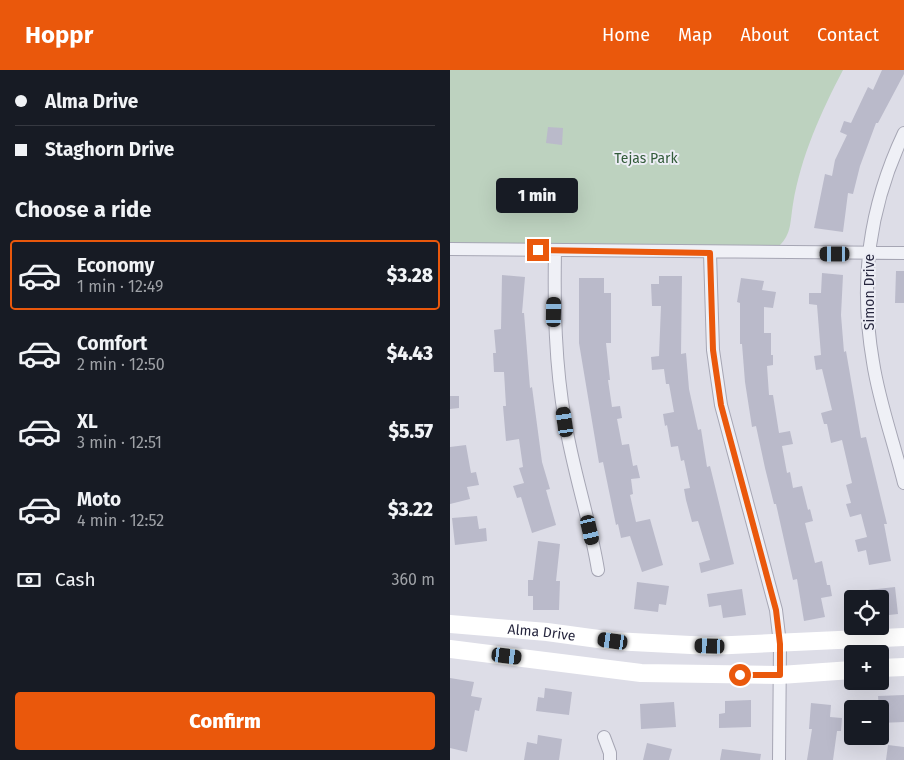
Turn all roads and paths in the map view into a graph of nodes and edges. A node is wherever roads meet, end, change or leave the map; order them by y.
1 (904, 133) edge
2 (450, 249) edge
3 (555, 250) junction
4 (710, 253) junction
5 (904, 253) edge
6 (868, 254) junction
7 (904, 483) edge
8 (598, 570) dead end
9 (450, 624) edge
10 (904, 638) edge
11 (780, 644) junction
12 (450, 649) edge
13 (904, 667) edge
14 (889, 668) edge
15 (844, 671) edge
16 (780, 675) junction
17 (604, 737) dead end
18 (610, 760) edge
19 (779, 760) edge

1 - 6 street, Simon Drive
2 - 3 street
3 - 4 street
3 - 8 street
4 - 6 street
4 - 11 street
5 - 6 street
6 - 7 street, Simon Drive
9 - 11 main road, Alma Drive
10 - 11 main road, Alma Drive
11 - 16 street
12 - 16 main road, Alma Drive
13 - 14 main road
15 - 16 main road, Alma Drive
16 - 19 street
17 - 18 street

